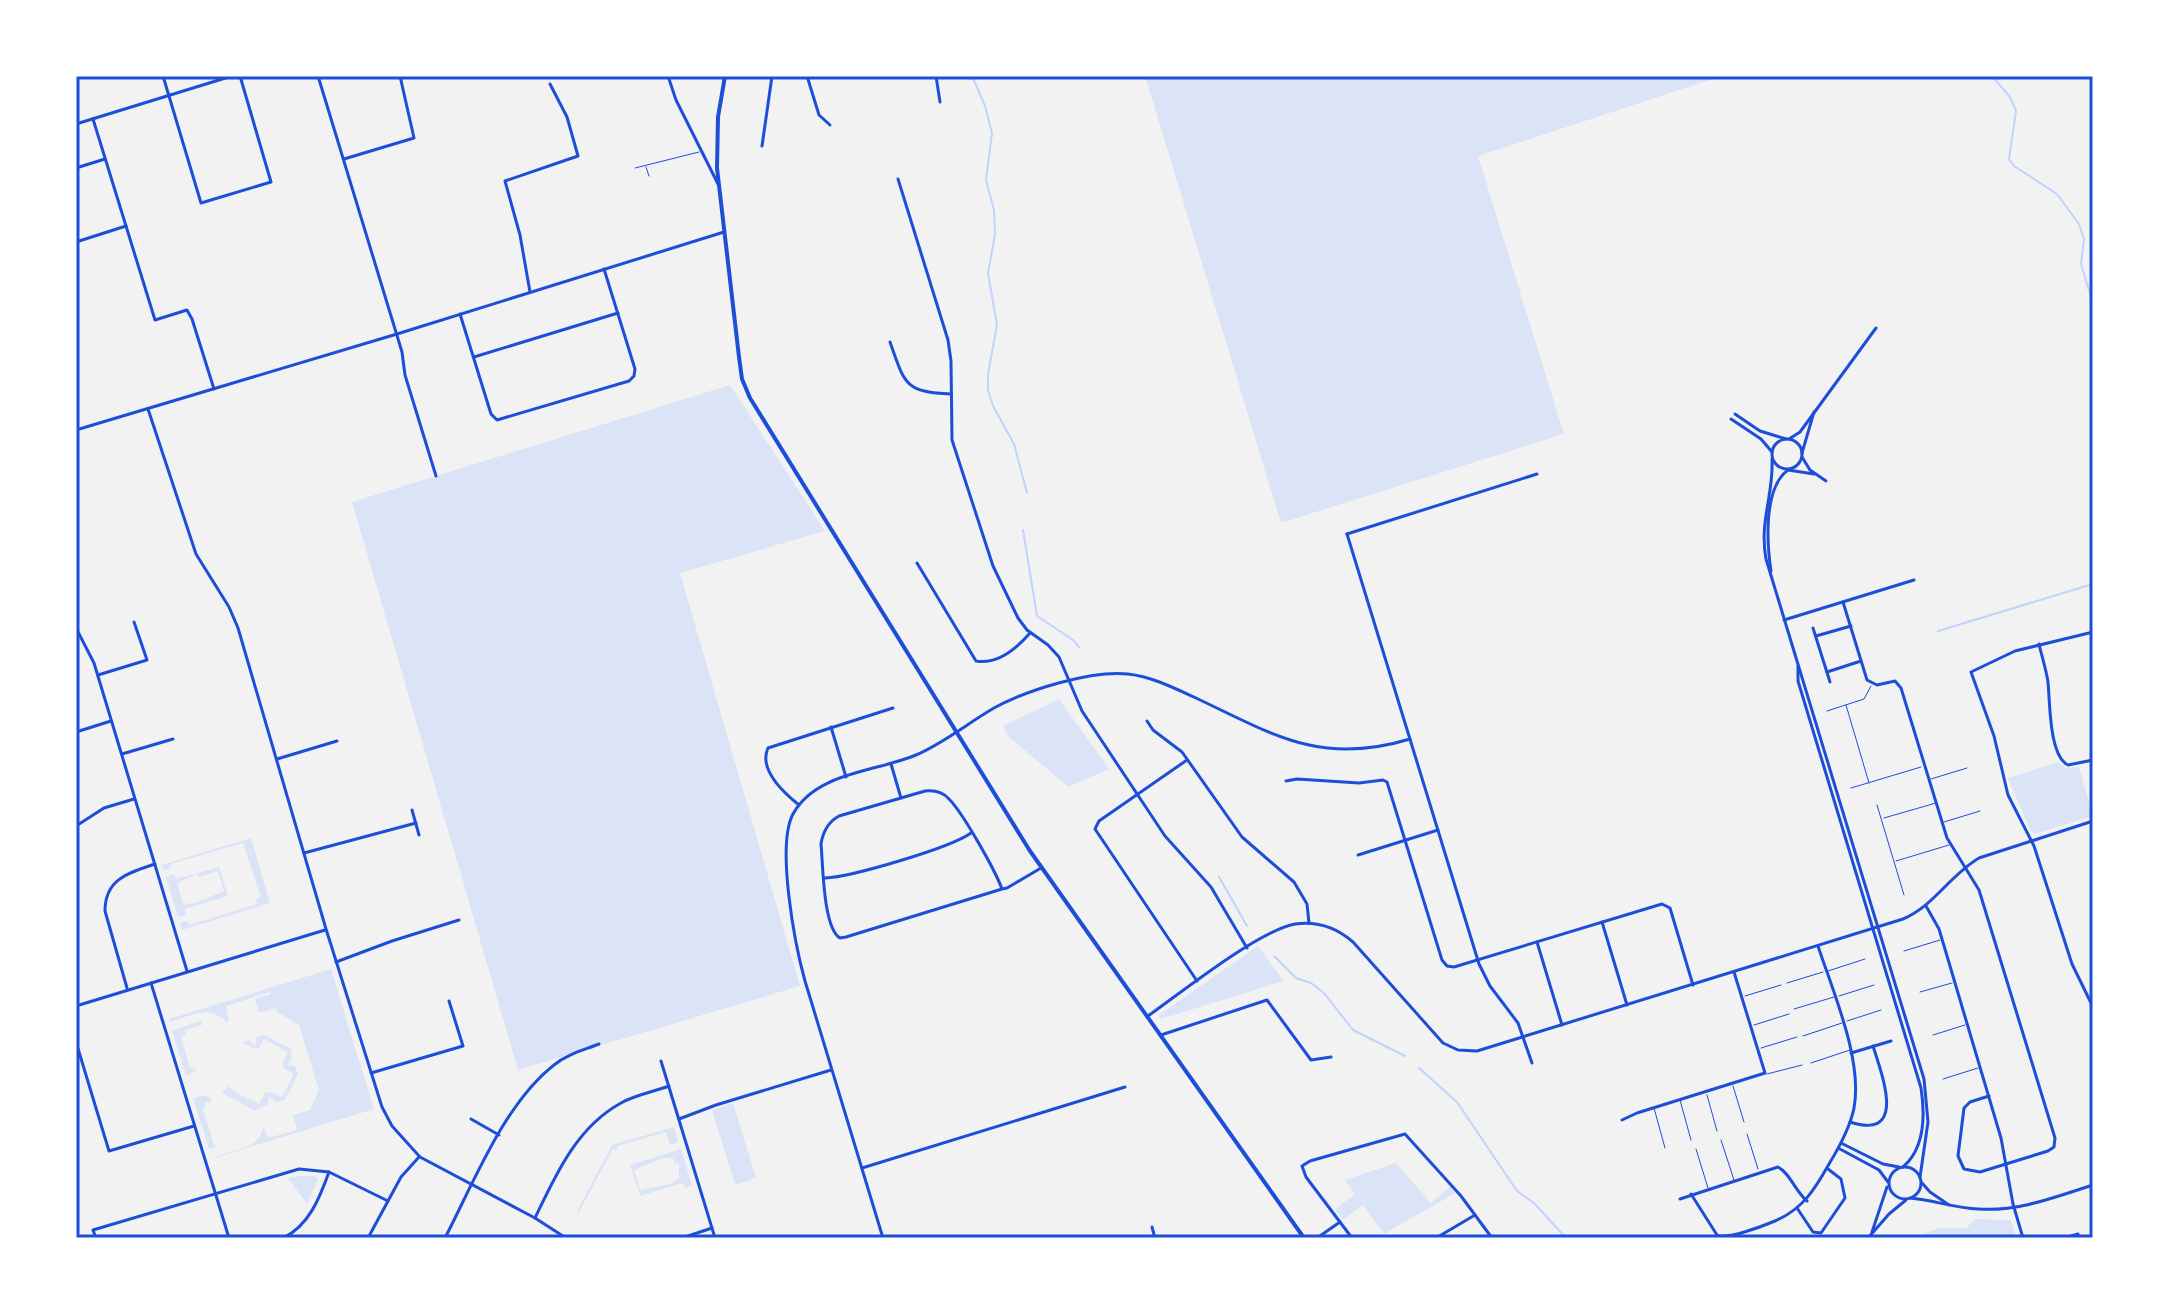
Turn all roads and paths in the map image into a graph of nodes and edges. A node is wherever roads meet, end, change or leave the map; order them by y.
1 (163, 76) edge
2 (232, 76) edge
3 (240, 76) edge
4 (318, 76) edge
5 (400, 76) edge
6 (668, 76) edge
7 (725, 76) edge
8 (772, 76) edge
9 (807, 76) edge
10 (936, 76) edge
11 (550, 84) dead end
12 (169, 96) junction
13 (940, 102) dead end
14 (93, 119) junction
15 (76, 124) edge
16 (830, 125) dead end
17 (762, 146) dead end
18 (701, 152) junction
19 (105, 159) junction
20 (344, 159) junction
21 (646, 165) junction
22 (76, 168) edge
23 (635, 168) dead end
24 (649, 176) dead end
25 (898, 179) dead end
26 (718, 184) junction
27 (126, 226) junction
28 (724, 232) junction
29 (76, 242) edge
30 (604, 269) junction
31 (530, 292) junction
32 (618, 313) junction
33 (460, 314) junction
34 (1876, 328) dead end
35 (397, 334) junction
36 (890, 342) dead end
37 (474, 357) junction
38 (214, 389) junction
39 (951, 394) junction
40 (148, 409) junction
41 (1814, 412) junction
42 (1735, 414) dead end
43 (1731, 419) dead end
44 (76, 430) edge
45 (1787, 439) junction
46 (1772, 452) junction
47 (1802, 455) junction
48 (1772, 459) junction
49 (1788, 470) junction
50 (1537, 474) dead end
51 (1814, 474) junction
52 (436, 476) dead end
53 (1826, 481) dead end
54 (917, 563) dead end
55 (1914, 580) dead end
56 (1773, 583) junction
57 (1843, 602) junction
58 (1784, 620) junction
59 (134, 622) dead end
60 (1851, 626) junction
61 (76, 628) edge
62 (1813, 628) dead end
63 (1030, 633) junction
64 (2092, 634) edge
65 (1816, 636) junction
66 (2039, 644) junction
67 (1861, 661) junction
68 (1827, 672) junction
69 (98, 675) junction
70 (1068, 682) junction
71 (1830, 682) dead end
72 (1872, 684) junction
73 (1846, 705) junction
74 (893, 708) dead end
75 (1827, 711) dead end
76 (112, 721) junction
77 (1147, 721) dead end
78 (831, 727) junction
79 (957, 731) junction
80 (76, 732) edge
81 (173, 739) dead end
82 (1410, 739) junction
83 (337, 741) dead end
84 (122, 754) junction
85 (277, 759) junction
86 (1187, 760) junction
87 (2093, 760) edge
88 (891, 764) junction
89 (1925, 766) junction
90 (1967, 768) dead end
91 (846, 777) junction
92 (1929, 779) junction
93 (1286, 781) dead end
94 (1869, 783) junction
95 (1851, 788) dead end
96 (1137, 794) junction
97 (901, 798) junction
98 (134, 799) junction
99 (1936, 802) junction
100 (799, 805) junction
101 (1877, 805) dead end
102 (412, 810) dead end
103 (1980, 811) dead end
104 (1881, 819) junction
105 (2093, 821) edge
106 (416, 823) junction
107 (1943, 823) junction
108 (76, 826) edge
109 (1438, 830) junction
110 (971, 833) junction
111 (419, 835) dead end
112 (1405, 840) junction
113 (2031, 841) junction
114 (1950, 845) junction
115 (304, 853) junction
116 (1358, 855) dead end
117 (1894, 862) junction
118 (155, 864) junction
119 (1041, 868) junction
120 (1966, 868) junction
121 (825, 878) junction
122 (1002, 889) junction
123 (1904, 895) dead end
124 (1926, 906) junction
125 (459, 920) dead end
126 (1602, 922) junction
127 (1309, 923) junction
128 (1876, 928) junction
129 (326, 929) junction
130 (1942, 939) junction
131 (1537, 942) junction
132 (1818, 946) junction
133 (1247, 948) junction
134 (1904, 951) dead end
135 (1477, 959) junction
136 (1865, 959) dead end
137 (336, 962) junction
138 (187, 971) junction
139 (1826, 971) junction
140 (1734, 972) junction
141 (1197, 982) junction
142 (1955, 982) junction
143 (151, 983) junction
144 (1787, 983) dead end
145 (1693, 985) junction
146 (1781, 985) dead end
147 (1874, 985) dead end
148 (127, 989) junction
149 (1920, 992) dead end
150 (1742, 997) junction
151 (1834, 997) junction
152 (449, 1001) dead end
153 (1627, 1005) junction
154 (76, 1006) edge
155 (2093, 1007) edge
156 (1794, 1009) dead end
157 (1881, 1010) dead end
158 (1789, 1014) dead end
159 (1147, 1017) junction
160 (1842, 1023) junction
161 (1967, 1024) junction
162 (1562, 1025) junction
163 (1751, 1026) junction
164 (1161, 1035) junction
165 (1933, 1035) dead end
166 (1803, 1036) dead end
167 (1524, 1037) junction
168 (1797, 1037) dead end
169 (1891, 1041) dead end
170 (76, 1042) edge
171 (599, 1044) dead end
172 (1873, 1046) junction
173 (1758, 1050) junction
174 (1851, 1051) junction
175 (1331, 1057) dead end
176 (661, 1061) dead end
177 (1532, 1063) dead end
178 (1811, 1063) dead end
179 (1802, 1065) dead end
180 (1980, 1067) junction
181 (832, 1070) junction
182 (371, 1073) junction
183 (1765, 1073) junction
184 (1943, 1079) dead end
185 (1732, 1083) junction
186 (669, 1086) junction
187 (1125, 1087) dead end
188 (1706, 1091) junction
189 (1989, 1096) junction
190 (1680, 1100) junction
191 (1654, 1107) junction
192 (471, 1119) dead end
193 (679, 1119) junction
194 (1622, 1120) dead end
195 (1744, 1122) dead end
196 (1850, 1122) junction
197 (194, 1126) junction
198 (1717, 1131) dead end
199 (1747, 1134) dead end
200 (499, 1135) junction
201 (1691, 1140) dead end
202 (1721, 1140) dead end
203 (1840, 1146) junction
204 (1665, 1148) dead end
205 (1696, 1149) dead end
206 (420, 1157) junction
207 (2006, 1163) junction
208 (1901, 1167) junction
209 (862, 1168) junction
210 (1827, 1169) junction
211 (329, 1172) junction
212 (1759, 1172) junction
213 (1920, 1178) junction
214 (1734, 1180) junction
215 (1888, 1182) junction
216 (472, 1185) junction
217 (2093, 1185) edge
218 (1708, 1188) junction
219 (215, 1194) junction
220 (1691, 1194) junction
221 (1910, 1198) junction
222 (1680, 1199) dead end
223 (388, 1201) junction
224 (1807, 1201) junction
225 (1949, 1205) junction
226 (1797, 1208) junction
227 (2014, 1208) junction
228 (1475, 1215) junction
229 (535, 1218) junction
230 (1340, 1222) junction
231 (1152, 1227) dead end
232 (712, 1228) junction
233 (1872, 1232) junction
234 (96, 1238) edge
235 (229, 1238) edge
236 (283, 1238) edge
237 (368, 1238) edge
238 (445, 1238) edge
239 (566, 1238) edge
240 (682, 1238) edge
241 (715, 1238) edge
242 (883, 1238) edge
243 (1155, 1238) edge
244 (1304, 1238) edge
245 (1317, 1238) edge
246 (1352, 1238) edge
247 (1436, 1238) edge
248 (1492, 1238) edge
249 (1868, 1238) edge
250 (2023, 1238) edge
251 (2064, 1238) edge
252 (2079, 1238) edge

1 - 12 street
2 - 12 street
3 - 12 street
4 - 20 street
5 - 20 street
6 - 18 street
7 - 26 main road
8 - 17 street
9 - 16 street
10 - 13 street
11 - 31 street
12 - 14 street
14 - 15 street
14 - 19 street
18 - 21 lane
18 - 26 street
19 - 22 street
19 - 27 street
20 - 35 street
21 - 23 lane
21 - 24 lane
25 - 39 street
26 - 28 main road
27 - 29 street
27 - 38 street
28 - 30 street
28 - 79 main road
30 - 31 street
30 - 32 street
31 - 33 street
32 - 37 street
32 - 37 street
33 - 35 street
33 - 37 street
34 - 41 street
35 - 38 street
35 - 52 street
36 - 39 street
38 - 40 street
39 - 63 street
40 - 44 street
40 - 85 street
41 - 45 street
41 - 47 street
42 - 45 street
43 - 46 street
45 - 46 street
45 - 47 street
46 - 48 street
47 - 49 street
47 - 51 street
48 - 49 street
48 - 56 street
49 - 51 street
49 - 56 street
50 - 82 street
51 - 53 street
54 - 63 street
55 - 57 street
56 - 58 street
57 - 58 street
57 - 60 street
58 - 128 street
59 - 69 street
60 - 65 street
60 - 67 street
61 - 69 street
62 - 65 street
63 - 70 street
64 - 66 street
65 - 68 street
66 - 87 street
66 - 113 street
67 - 68 street
67 - 72 street
68 - 71 street
69 - 76 street
70 - 79 street
70 - 82 street
70 - 96 street
72 - 73 lane
72 - 89 street
73 - 75 lane
73 - 94 lane
74 - 78 street
76 - 80 street
76 - 84 street
77 - 86 street
78 - 91 street
78 - 100 street
79 - 88 street
79 - 119 main road
81 - 84 street
82 - 109 street
83 - 85 street
84 - 98 street
85 - 115 street
86 - 96 street
86 - 127 street
88 - 91 street
88 - 97 street
89 - 92 street
89 - 94 lane
90 - 92 lane
91 - 100 street
92 - 99 street
93 - 112 street
94 - 95 lane
96 - 133 street
96 - 141 street
97 - 110 street
97 - 121 street
98 - 108 street
98 - 118 street
99 - 104 lane
99 - 107 street
100 - 181 street
101 - 104 lane
102 - 106 street
103 - 107 lane
104 - 117 lane
105 - 113 street
106 - 111 street
106 - 115 street
107 - 114 street
109 - 112 street
109 - 135 street
110 - 121 street
110 - 122 street
112 - 116 street
112 - 135 street
113 - 120 street
113 - 155 street
114 - 117 lane
114 - 120 street
115 - 129 street
117 - 123 lane
118 - 138 street
118 - 148 street
119 - 122 street
119 - 159 main road
120 - 124 street
120 - 207 street
121 - 122 street
124 - 128 street
124 - 130 street
125 - 137 street
126 - 131 street
126 - 145 street
126 - 153 street
127 - 133 street
127 - 167 street
128 - 132 street
128 - 208 street
128 - 213 street
129 - 137 street
129 - 138 street
130 - 134 lane
130 - 142 street
131 - 135 street
131 - 162 street
132 - 139 street
132 - 140 street
133 - 141 street
135 - 167 street
136 - 139 lane
137 - 182 street
138 - 143 street
139 - 144 lane
139 - 151 street
140 - 145 street
140 - 150 street
141 - 159 street
142 - 149 lane
142 - 161 street
143 - 148 street
143 - 197 street
145 - 153 street
146 - 150 lane
147 - 151 lane
148 - 154 street
150 - 163 street
151 - 156 lane
151 - 160 street
152 - 182 street
153 - 162 street
157 - 160 lane
158 - 163 lane
159 - 164 main road
160 - 166 lane
160 - 174 street
161 - 165 lane
161 - 180 street
162 - 167 street
163 - 173 street
164 - 175 street
164 - 244 main road
167 - 177 street
168 - 173 lane
169 - 172 street
170 - 197 street
171 - 200 street
172 - 174 street
172 - 196 street
173 - 183 street
174 - 178 lane
174 - 196 street
176 - 186 street
179 - 183 lane
180 - 184 lane
180 - 189 street
181 - 193 street
181 - 209 street
182 - 206 street
183 - 185 street
185 - 188 street
185 - 195 lane
186 - 193 street
186 - 229 street
187 - 209 street
188 - 190 street
188 - 198 lane
189 - 207 street
189 - 207 street
190 - 191 street
190 - 201 lane
191 - 194 street
191 - 204 lane
192 - 200 street
193 - 232 street
196 - 203 street
197 - 219 street
199 - 212 lane
200 - 216 street
202 - 214 lane
203 - 208 street
203 - 210 street
203 - 215 street
205 - 218 lane
206 - 216 street
206 - 223 street
207 - 227 street
208 - 213 street
208 - 215 street
209 - 242 street
210 - 224 street
210 - 226 street
211 - 219 street
211 - 223 street
211 - 236 street
212 - 214 street
212 - 224 street
213 - 221 street
213 - 225 street
214 - 218 street
215 - 221 street
215 - 233 street
216 - 229 street
216 - 238 street
217 - 227 street
218 - 220 street
219 - 234 street
219 - 235 street
220 - 222 street
220 - 226 street
221 - 225 street
221 - 233 street
223 - 237 street
224 - 226 street
225 - 227 street
227 - 250 street
228 - 230 street
228 - 247 street
228 - 248 street
229 - 239 street
230 - 245 street
230 - 246 street
231 - 243 street
232 - 240 street
232 - 241 street
233 - 249 street
251 - 252 street

